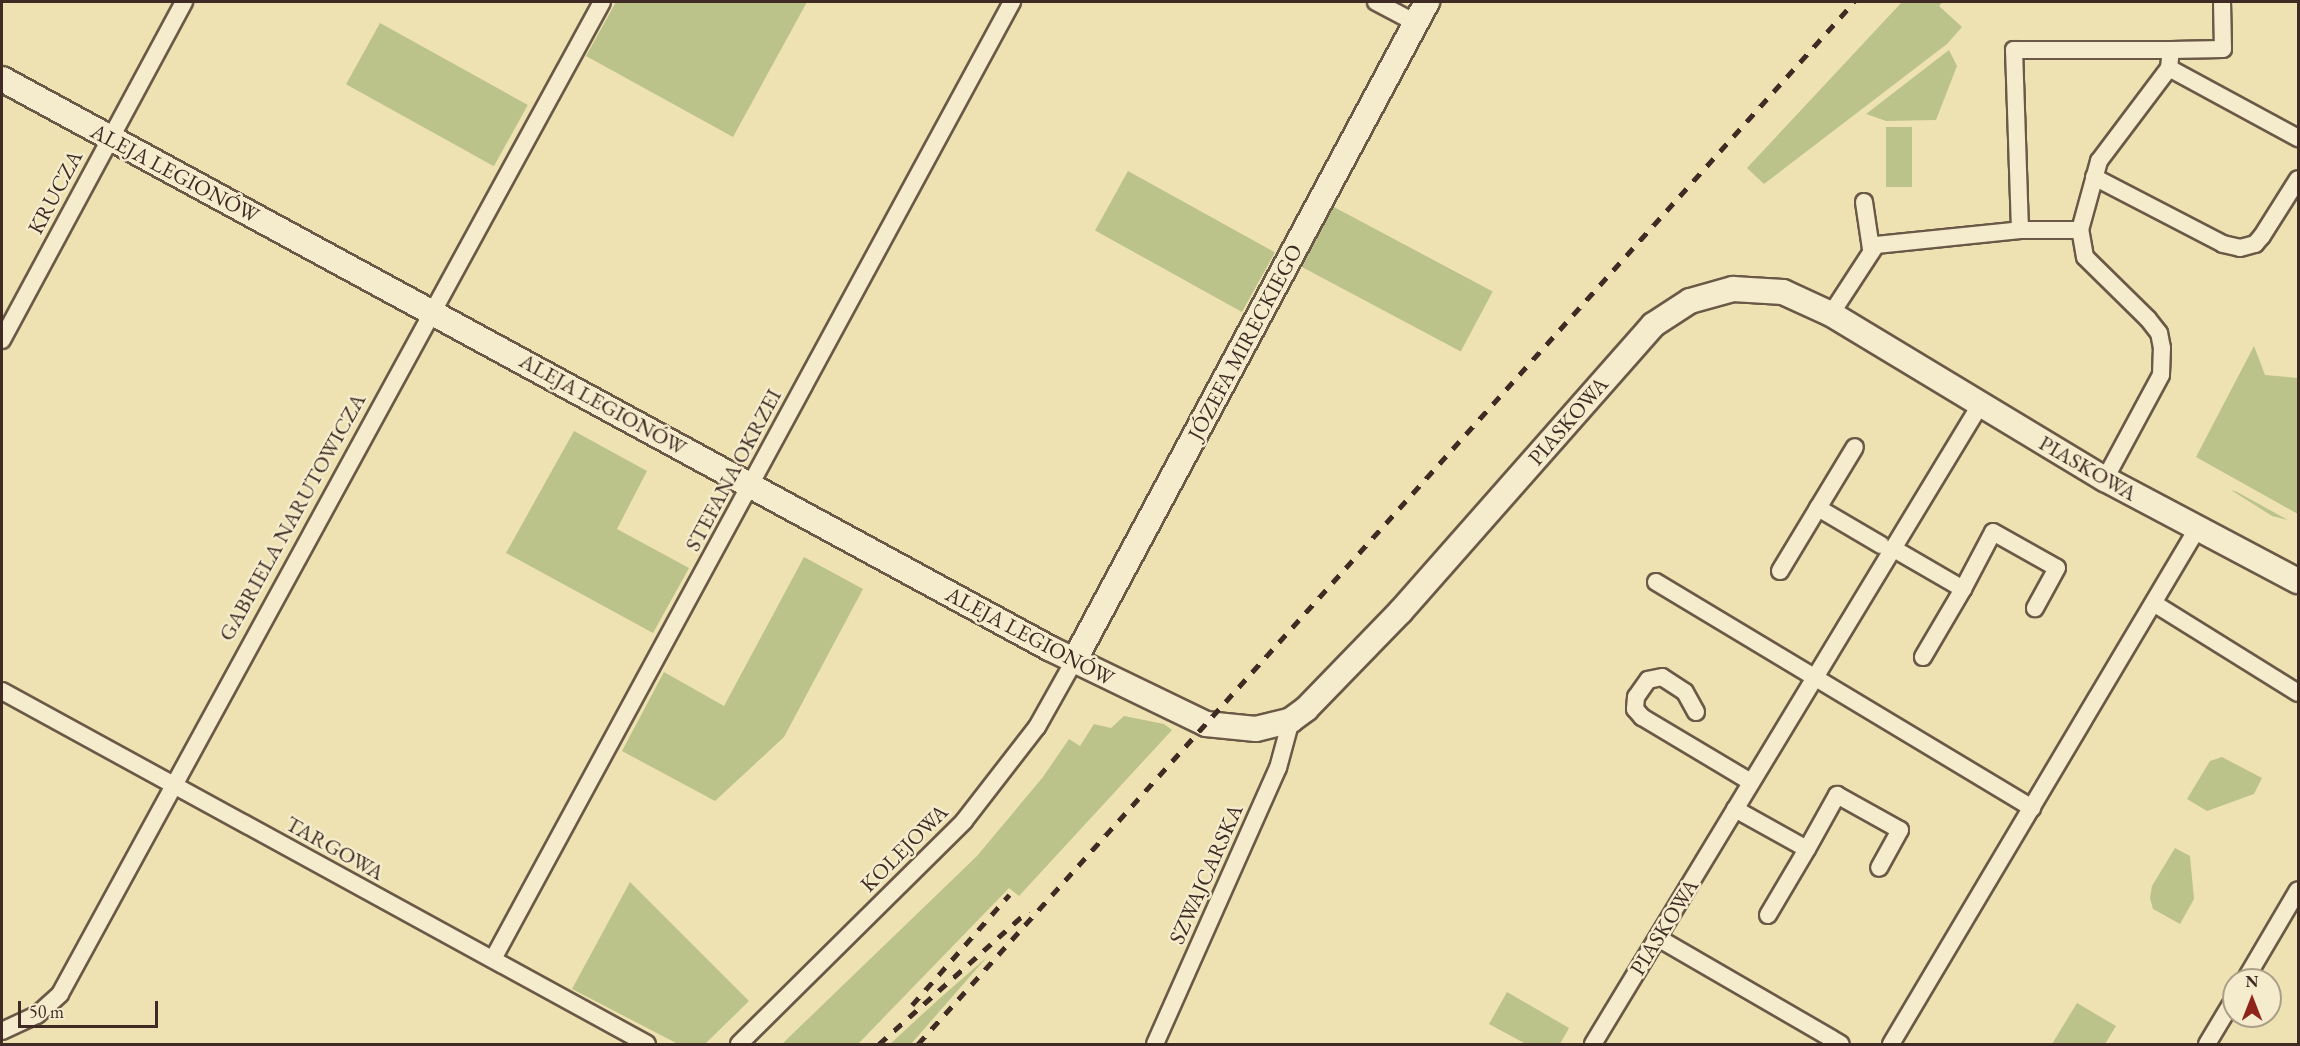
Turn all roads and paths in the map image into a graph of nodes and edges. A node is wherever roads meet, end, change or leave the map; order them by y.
1 (184, 2) edge
2 (602, 2) edge
3 (1012, 2) edge
4 (1376, 2) edge
5 (2222, 2) edge
6 (1422, 12) edge
7 (2171, 50) junction
8 (2169, 69) junction
9 (2, 79) edge
10 (109, 137) junction
11 (2298, 138) edge
12 (2094, 177) junction
13 (2298, 179) edge
14 (1864, 202) dead end
15 (2020, 230) junction
16 (2080, 230) junction
17 (1871, 249) junction
18 (430, 310) junction
19 (1831, 314) junction
20 (2, 340) edge
21 (1980, 405) junction
22 (1855, 447) dead end
23 (2105, 479) junction
24 (750, 485) junction
25 (1818, 508) junction
26 (2197, 529) junction
27 (1881, 545) dead end
28 (1901, 554) dead end
29 (1780, 572) dead end
30 (2298, 581) edge
31 (1656, 582) dead end
32 (1963, 589) junction
33 (2155, 604) junction
34 (2035, 608) dead end
35 (1923, 657) dead end
36 (1074, 661) junction
37 (1815, 677) junction
38 (2, 691) edge
39 (2298, 693) edge
40 (1696, 712) dead end
41 (1291, 720) junction
42 (1206, 724) joint
43 (1751, 782) junction
44 (173, 784) junction
45 (1735, 808) junction
46 (2032, 808) junction
47 (1807, 849) junction
48 (1879, 868) dead end
49 (2298, 890) edge
50 (1768, 915) dead end
51 (1658, 938) junction
52 (493, 959) junction
53 (2252, 968) edge
54 (2222, 1019) edge
55 (2, 1031) edge
56 (647, 1044) edge
57 (739, 1044) edge
58 (1155, 1044) edge
59 (1593, 1044) edge
60 (1841, 1044) edge
61 (1891, 1044) edge
62 (2207, 1044) edge

1 - 10 street, KRUCZA
2 - 18 street, GABRIELA NARUTOWICZA
3 - 24 street, STEFANA OKRZEI
4 - 6 street
5 - 7 street
6 - 36 street, JÓZEFA MIRECKIEGO
7 - 8 street
7 - 15 street
8 - 11 street
8 - 12 street
9 - 10 street, ALEJA LEGIONÓW
10 - 18 street, ALEJA LEGIONÓW
10 - 20 street, KRUCZA
12 - 13 street
12 - 16 street
14 - 17 street
15 - 16 street
15 - 17 street
16 - 23 street
17 - 19 street
18 - 24 street, ALEJA LEGIONÓW
18 - 44 street, GABRIELA NARUTOWICZA
19 - 21 street, PIASKOWA
19 - 41 street, PIASKOWA
21 - 23 street, PIASKOWA
21 - 37 street, PIASKOWA
22 - 25 street
23 - 26 street, PIASKOWA
24 - 36 street, ALEJA LEGIONÓW
24 - 52 street, STEFANA OKRZEI
25 - 27 street
25 - 29 street
26 - 30 street, PIASKOWA
26 - 33 street
28 - 32 street
31 - 37 street
32 - 34 street
32 - 35 street
33 - 39 street
33 - 46 street
36 - 42 street, ALEJA LEGIONÓW
36 - 57 street, KOLEJOWA
37 - 43 street, PIASKOWA
37 - 46 street
38 - 44 street, TARGOWA
40 - 43 street
41 - 42 street, PIASKOWA
41 - 58 street, SZWAJCARSKA
43 - 45 street, PIASKOWA
44 - 52 street, TARGOWA
44 - 55 street, GABRIELA NARUTOWICZA
45 - 47 street
45 - 51 street, PIASKOWA
46 - 61 street
47 - 48 street
47 - 50 street
49 - 53 street
51 - 59 street, PIASKOWA
51 - 60 street
52 - 56 street, TARGOWA
54 - 62 street

